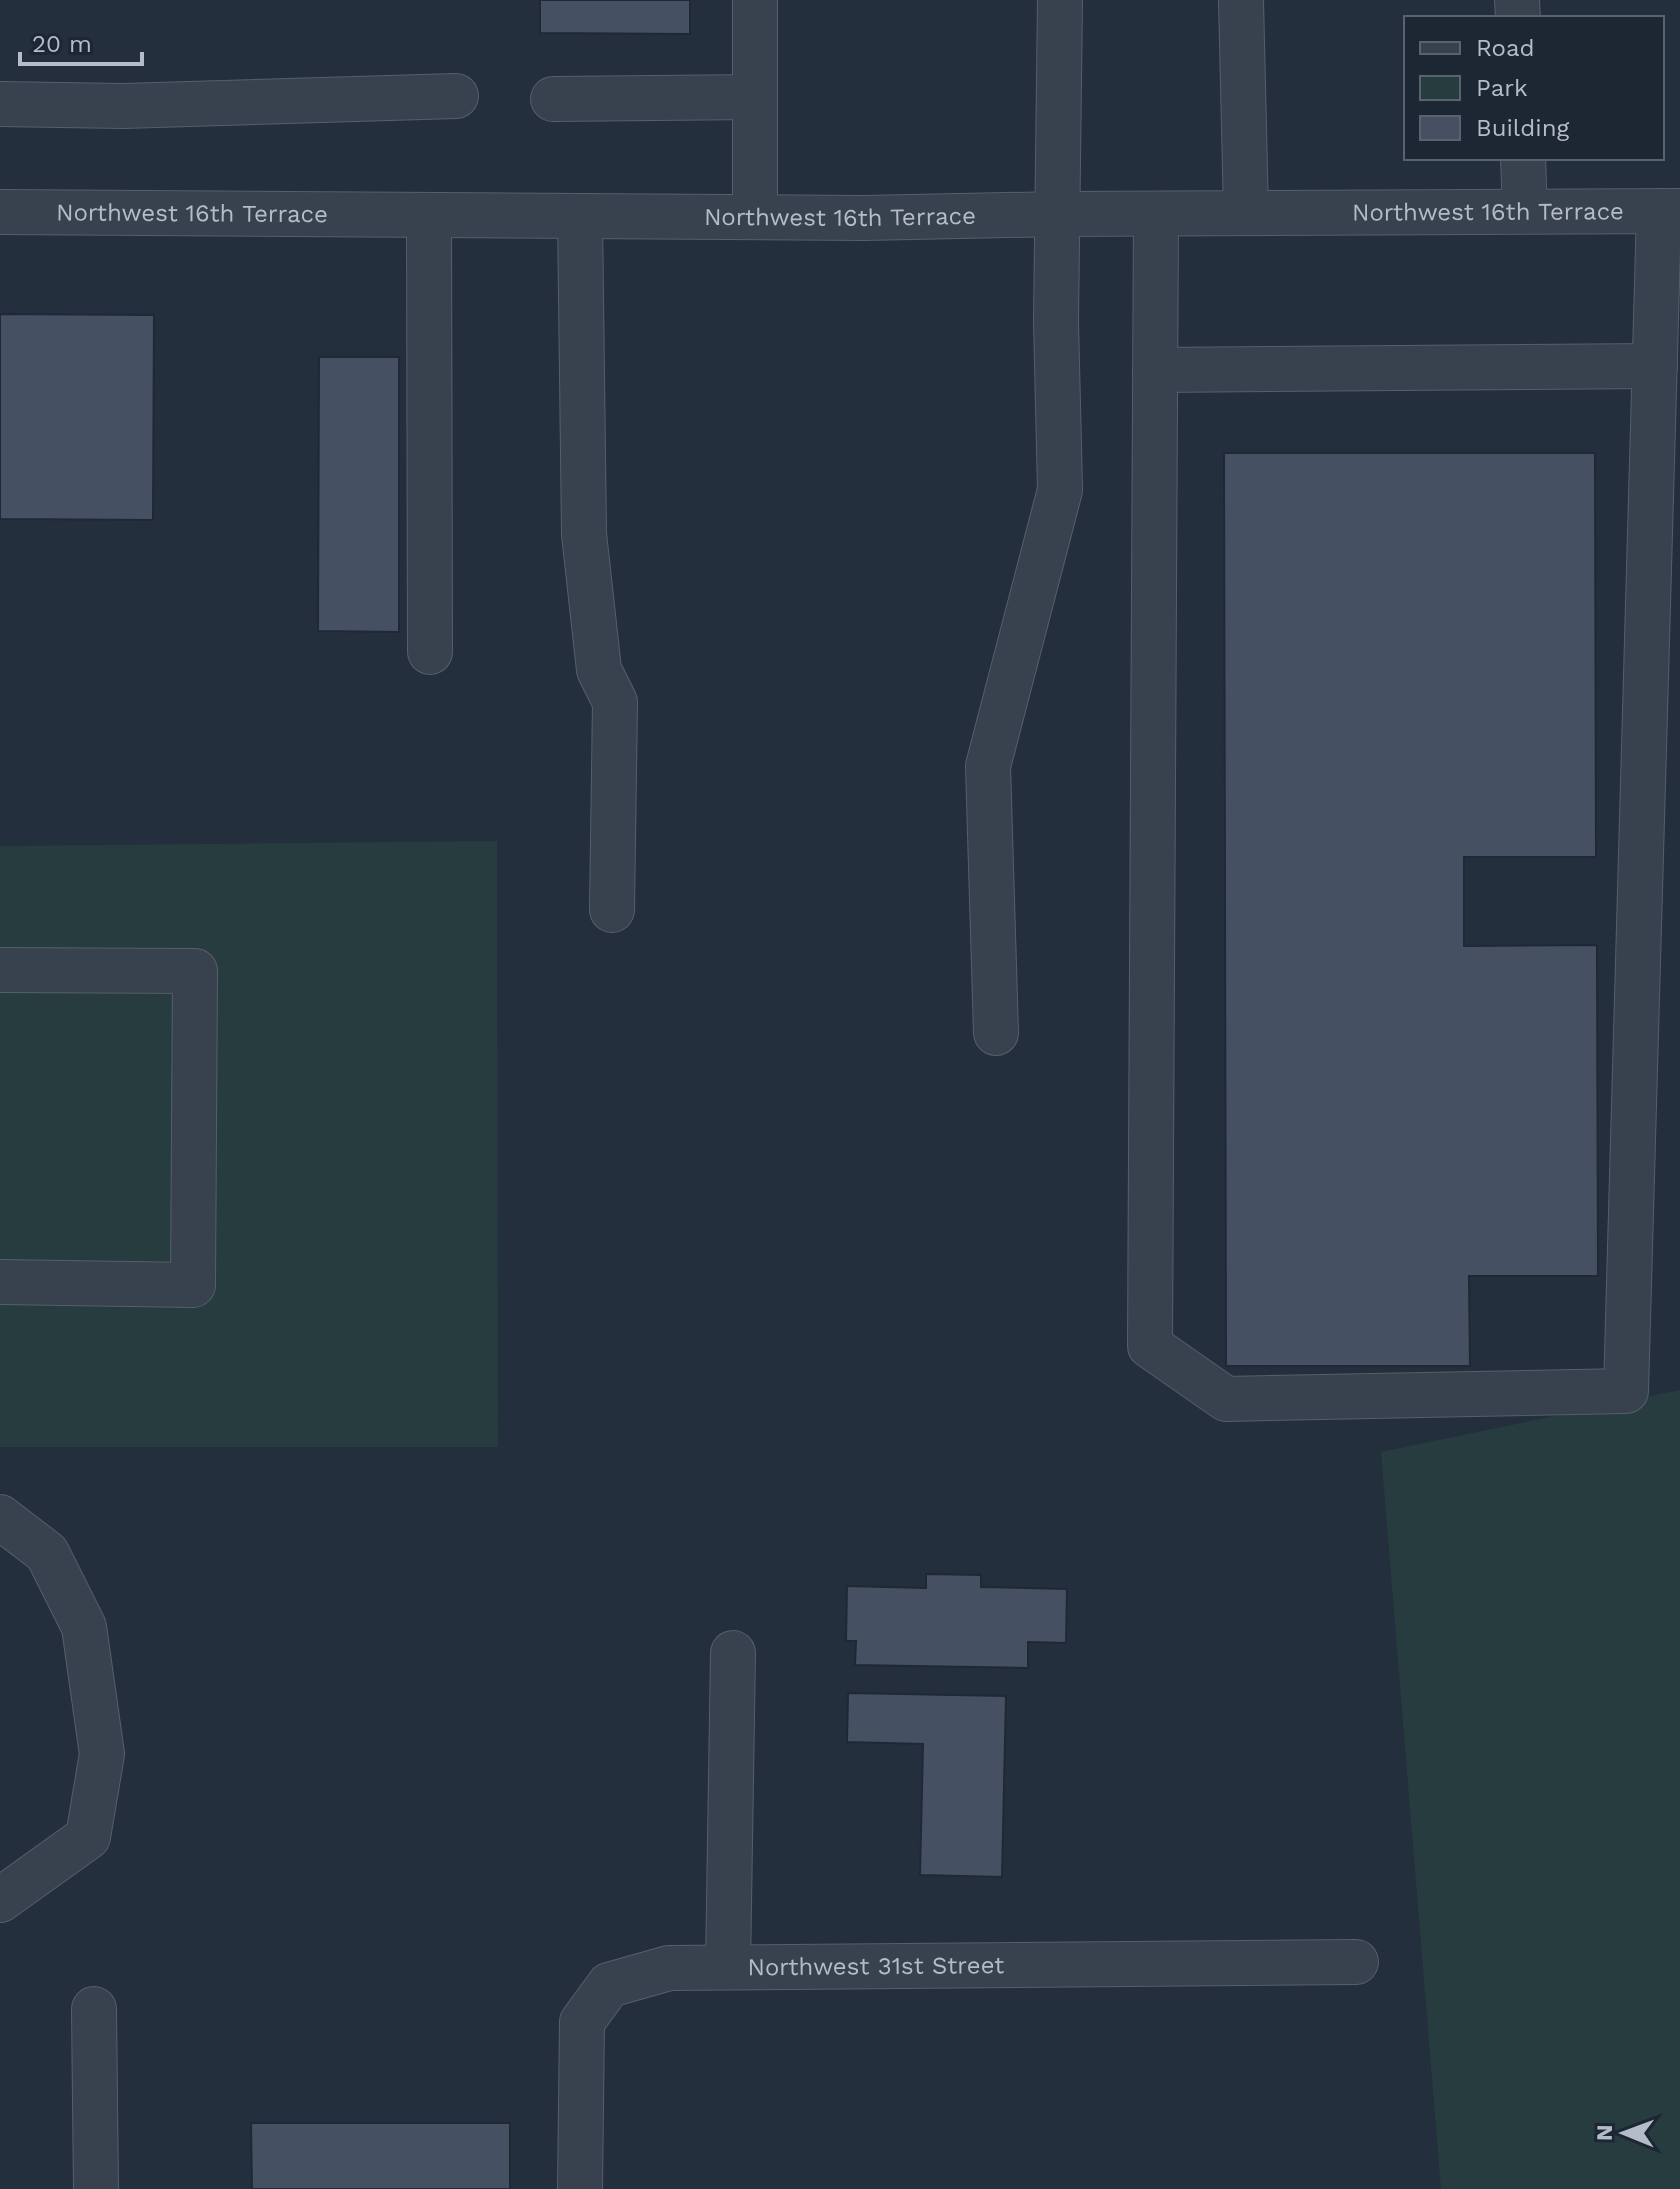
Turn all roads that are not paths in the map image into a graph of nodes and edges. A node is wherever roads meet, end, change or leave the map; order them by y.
1 (755, 0) edge
2 (1060, 0) edge
3 (1241, 0) edge
4 (456, 96) dead end
5 (755, 97) junction
6 (553, 99) dead end
7 (0, 104) edge
8 (1523, 160) edge
9 (1525, 211) junction
10 (1670, 211) edge
11 (0, 212) edge
12 (1246, 213) junction
13 (1059, 214) junction
14 (1156, 214) junction
15 (429, 215) junction
16 (580, 216) junction
17 (755, 217) junction
18 (1655, 366) junction
19 (1155, 370) junction
20 (430, 652) dead end
21 (612, 910) dead end
22 (0, 970) edge
23 (996, 1033) dead end
24 (0, 1282) edge
25 (0, 1517) edge
26 (733, 1653) dead end
27 (0, 1900) edge
28 (1356, 1962) dead end
29 (728, 1967) junction
30 (94, 2009) dead end
31 (96, 2189) edge
32 (580, 2189) edge

1 - 5 street
2 - 13 street
3 - 12 street
4 - 7 street
5 - 6 street
5 - 17 street
8 - 9 street
9 - 10 street, Northwest 16th Terrace
9 - 12 street, Northwest 16th Terrace
10 - 18 street
11 - 15 street, Northwest 16th Terrace
12 - 14 street, Northwest 16th Terrace
13 - 14 street, Northwest 16th Terrace
13 - 17 street, Northwest 16th Terrace
13 - 23 street
14 - 19 street
15 - 16 street, Northwest 16th Terrace
15 - 20 street
16 - 17 street, Northwest 16th Terrace
16 - 21 street
18 - 19 street
18 - 19 street
22 - 24 street
25 - 27 street
26 - 29 street
28 - 29 street, Northwest 31st Street
29 - 32 street, Northwest 31st Street
30 - 31 street

